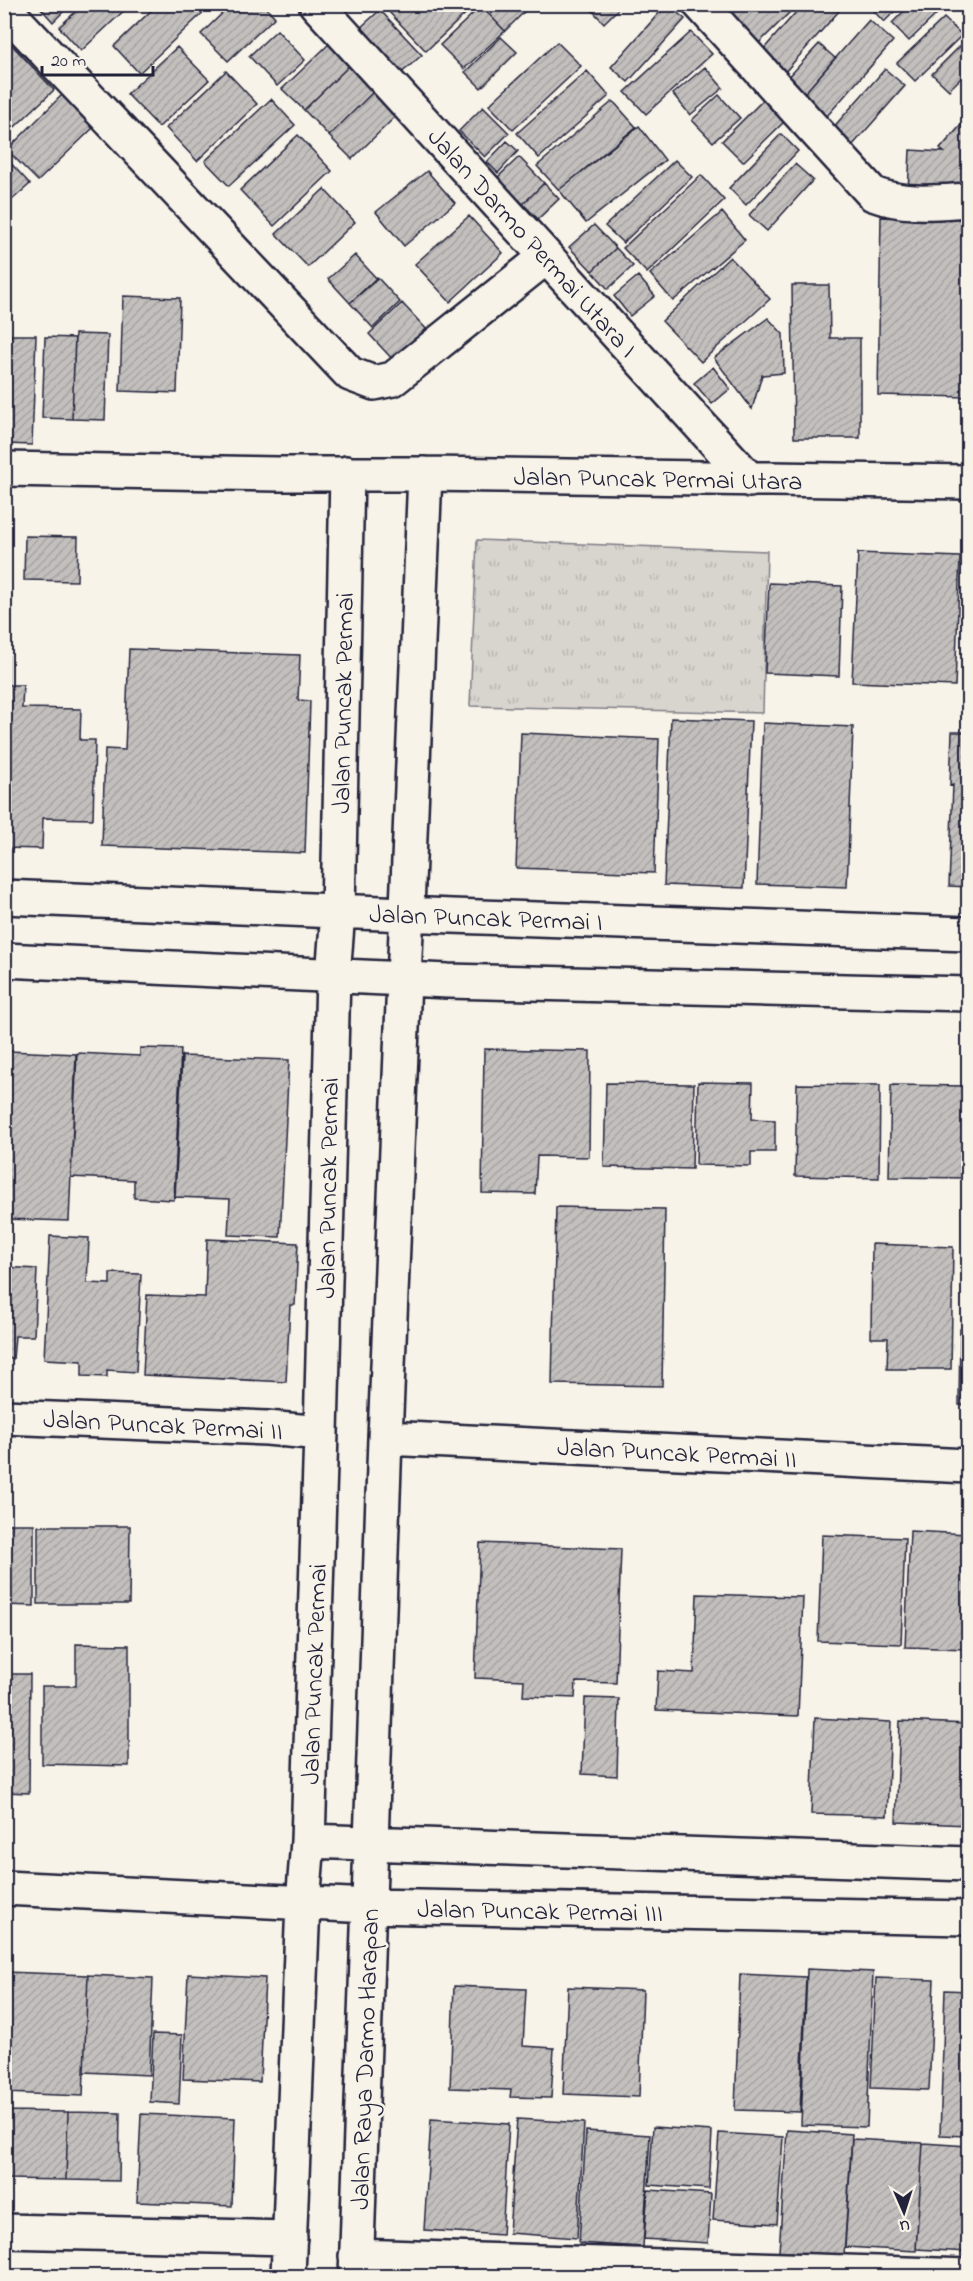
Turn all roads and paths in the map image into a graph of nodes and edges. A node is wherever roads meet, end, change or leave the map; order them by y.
1 (316, 4) edge
2 (700, 4) edge
3 (4, 8) edge
4 (969, 200) edge
5 (546, 257) junction
6 (4, 469) edge
7 (347, 473) junction
8 (425, 474) junction
9 (750, 480) junction
10 (969, 482) edge
11 (4, 897) edge
12 (338, 912) junction
13 (408, 914) junction
14 (969, 934) edge
15 (4, 960) edge
16 (333, 976) junction
17 (404, 979) junction
18 (969, 994) edge
19 (4, 1417) edge
20 (321, 1433) junction
21 (385, 1437) junction
22 (969, 1466) edge
23 (308, 1840) junction
24 (372, 1842) junction
25 (969, 1864) edge
26 (4, 1888) edge
27 (289, 1903) junction
28 (370, 1906) junction
29 (969, 1918) edge
30 (4, 2231) edge
31 (290, 2238) junction
32 (356, 2266) edge
33 (954, 2276) edge
34 (288, 2277) edge

1 - 5 street, Jalan Darmo Permai Utara I
2 - 4 street
3 - 5 street
5 - 9 street, Jalan Darmo Permai Utara I
6 - 7 street, Jalan Puncak Permai Utara
7 - 8 street, Jalan Puncak Permai Utara
7 - 12 street, Jalan Puncak Permai
8 - 9 street, Jalan Puncak Permai Utara
8 - 13 street
9 - 10 street, Jalan Puncak Permai Utara
11 - 12 street, Jalan Puncak Permai I
12 - 13 street, Jalan Puncak Permai I
12 - 16 street, Jalan Puncak Permai
13 - 14 street, Jalan Puncak Permai I
13 - 17 street
15 - 16 street
16 - 17 street
16 - 20 street, Jalan Puncak Permai
17 - 18 street
17 - 21 street
19 - 20 street, Jalan Puncak Permai II
20 - 23 street, Jalan Puncak Permai
21 - 22 street, Jalan Puncak Permai II
21 - 24 street
23 - 24 street
23 - 27 street, Jalan Puncak Permai
24 - 25 street
24 - 28 street, Jalan Raya Darmo Harapan
26 - 27 street, Jalan Puncak Permai III
27 - 28 street, Jalan Puncak Permai III
27 - 31 street
28 - 29 street, Jalan Puncak Permai III
28 - 32 street, Jalan Raya Darmo Harapan
30 - 31 street
31 - 34 street
32 - 33 street

